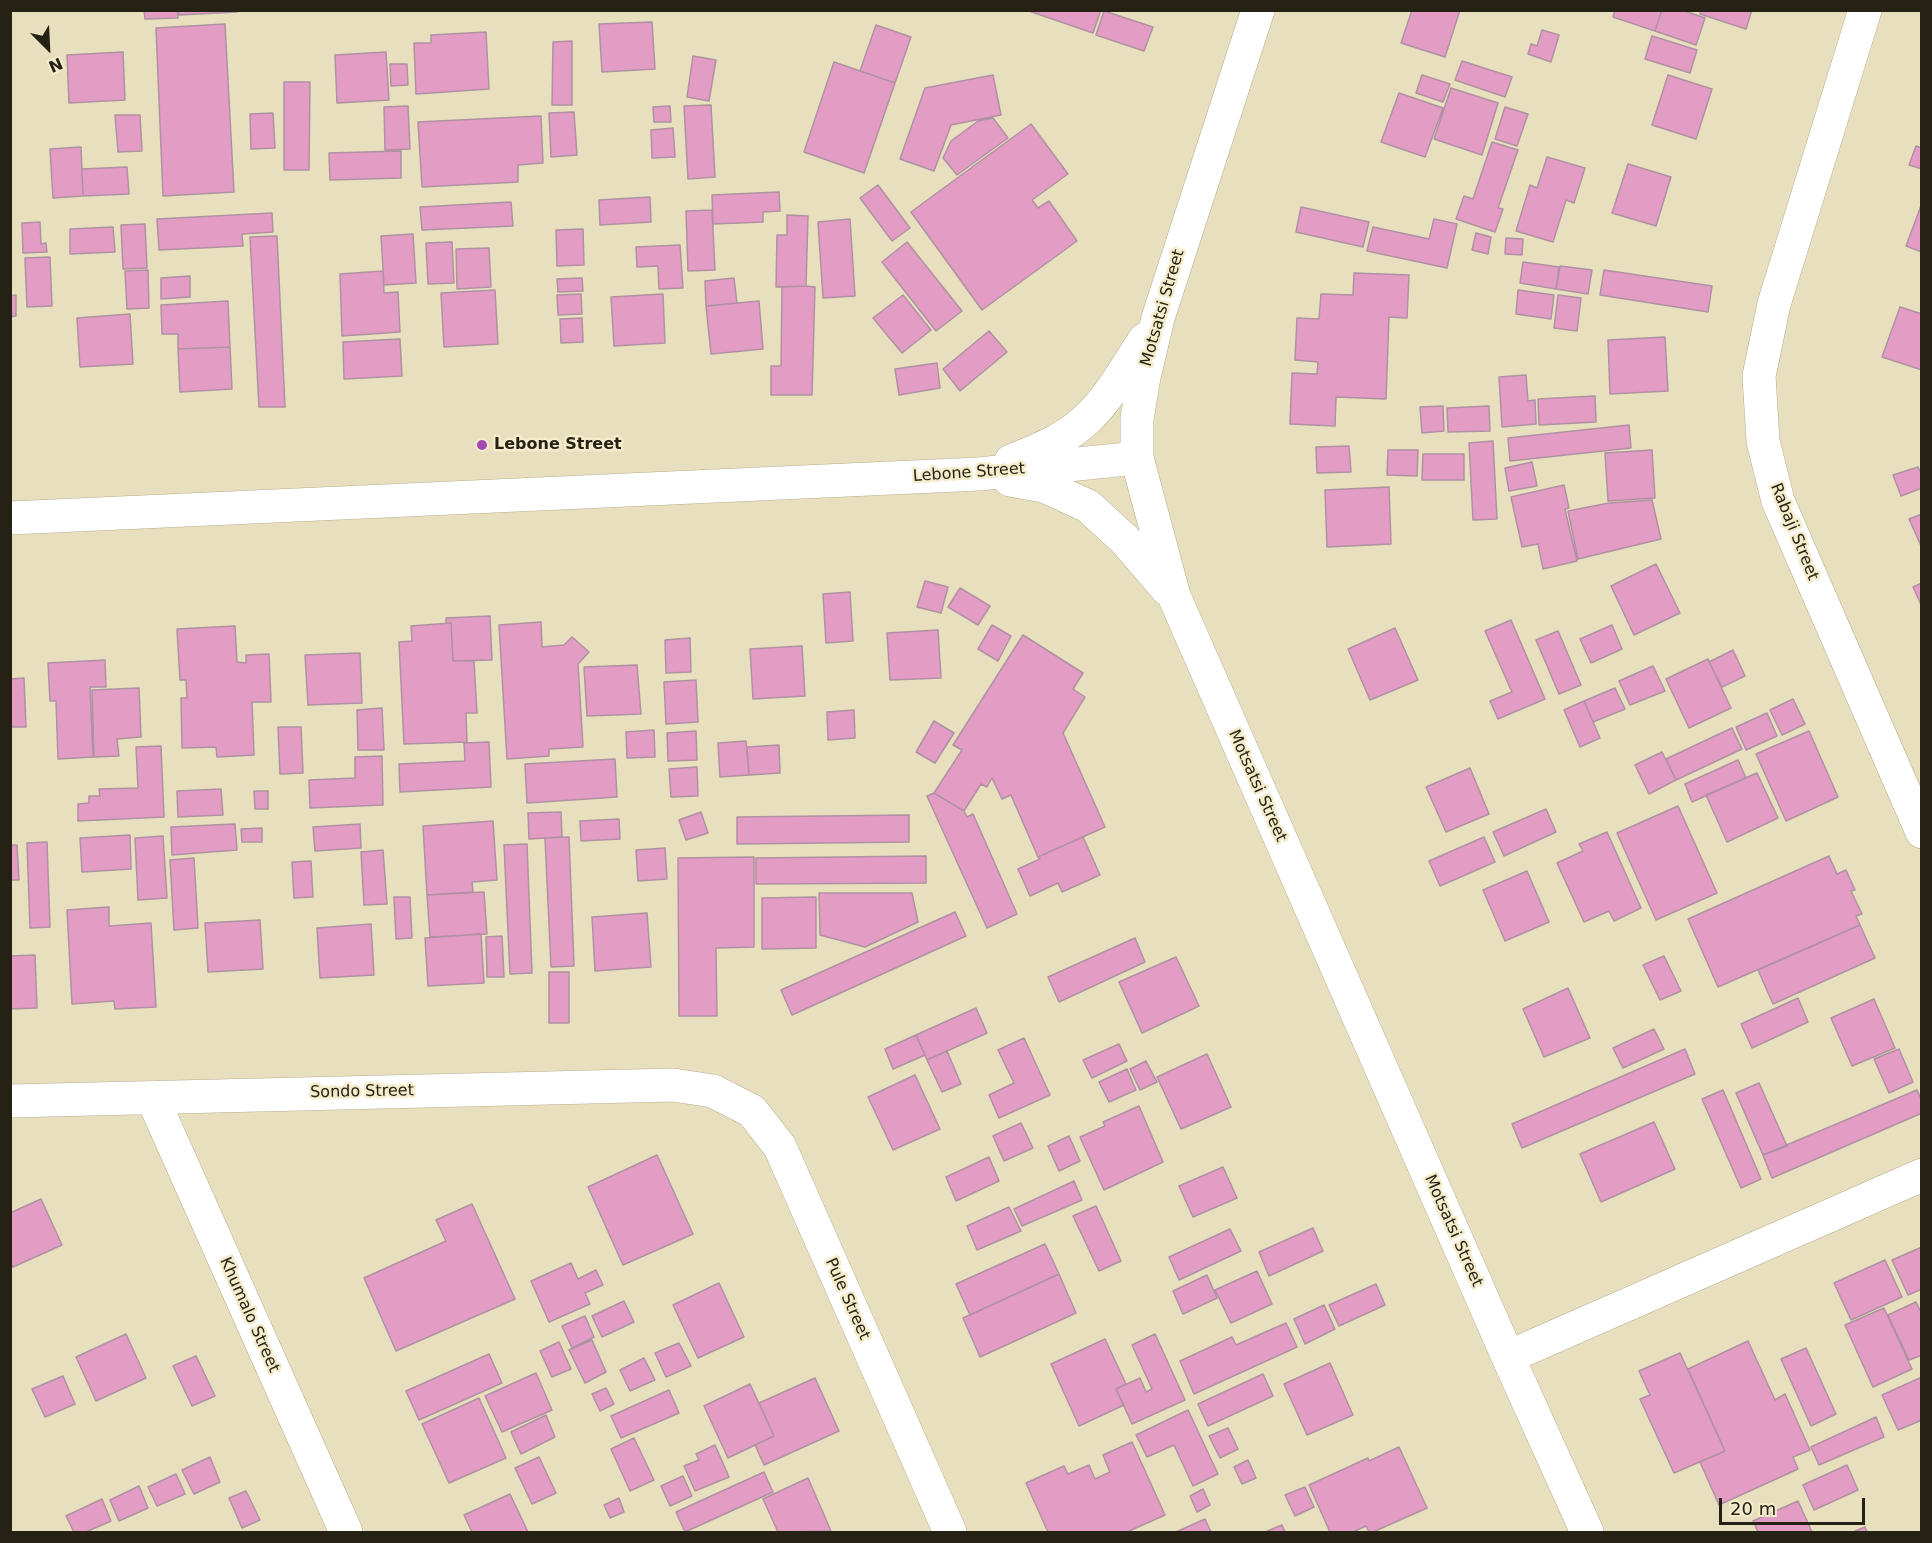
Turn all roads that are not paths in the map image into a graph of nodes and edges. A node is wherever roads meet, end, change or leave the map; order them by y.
1 (1258, 10) edge
2 (1865, 10) edge
3 (1158, 318) junction
4 (1137, 458) junction
5 (979, 474) junction
6 (10, 518) edge
7 (1174, 596) junction
8 (1922, 832) edge
9 (713, 1091) joint
10 (152, 1097) junction
11 (10, 1101) edge
12 (1922, 1175) edge
13 (1508, 1357) junction
14 (346, 1533) edge
15 (950, 1533) edge
16 (1587, 1533) edge

1 - 3 street, Motsatsi Street
2 - 8 street, Rabaji Street
3 - 4 street, Motsatsi Street
3 - 5 street
4 - 5 street, Lebone Street
4 - 7 street, Motsatsi Street
5 - 6 street, Lebone Street
5 - 7 street
7 - 13 street, Motsatsi Street
9 - 10 street, Sondo Street
9 - 15 street, Pule Street
10 - 11 street, Sondo Street
10 - 14 street, Khumalo Street
12 - 13 street
13 - 16 street, Motsatsi Street

